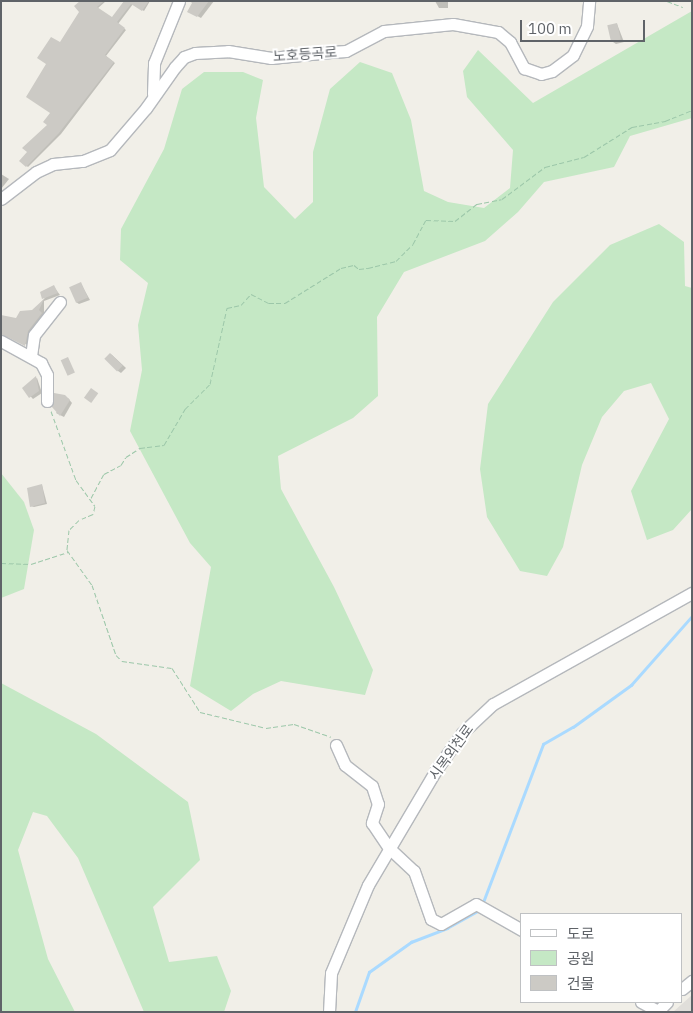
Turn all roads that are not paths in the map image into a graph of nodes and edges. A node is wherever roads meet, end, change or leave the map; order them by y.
1 (179, 1) edge
2 (589, 1) edge
3 (153, 94) junction
4 (1, 199) edge
5 (60, 302) dead end
6 (1, 341) edge
7 (31, 356) junction
8 (48, 401) road end
9 (692, 593) edge
10 (336, 745) road end
11 (389, 848) junction
12 (520, 929) edge
13 (643, 1003) edge
14 (666, 1003) edge
15 (329, 1012) edge
16 (657, 1012) edge

1 - 3 street
2 - 3 street, 노호등곡로
3 - 4 street, 노호등곡로
5 - 7 street
6 - 7 street
7 - 8 street
9 - 11 street, 시목외천로
10 - 11 street
11 - 12 street
11 - 15 street, 시목외천로
13 - 16 street
14 - 16 street

